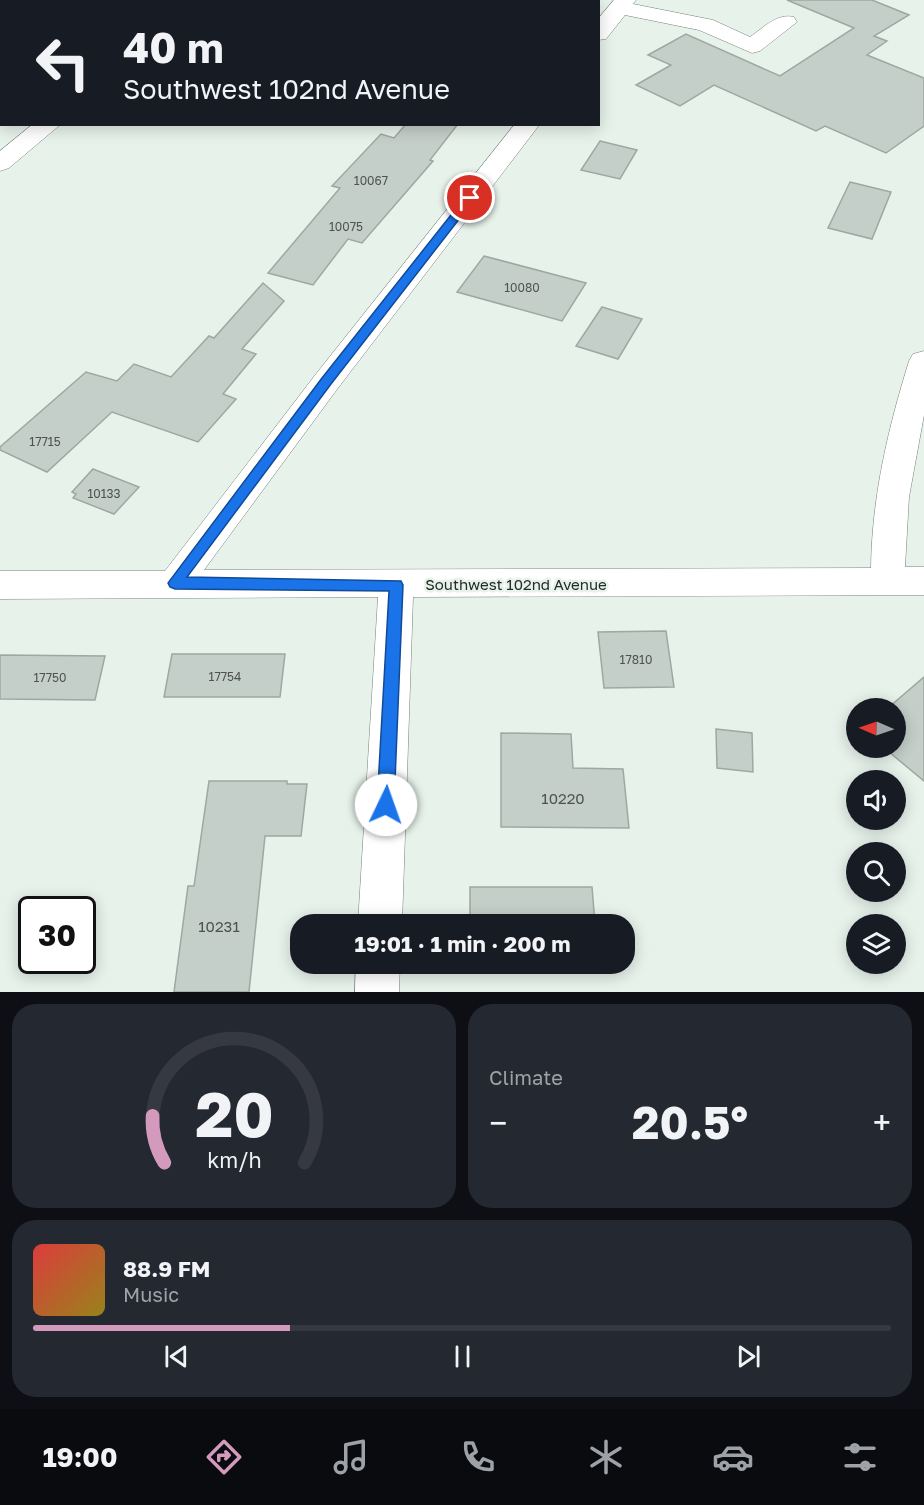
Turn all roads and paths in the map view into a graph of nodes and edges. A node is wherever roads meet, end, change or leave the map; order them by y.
1 (622, 4) edge
2 (786, 22) dead end
3 (600, 32) edge
4 (47, 126) edge
5 (526, 126) edge
6 (0, 163) edge
7 (924, 363) edge
8 (924, 581) edge
9 (888, 582) junction
10 (175, 583) junction
11 (0, 585) edge
12 (396, 585) junction
13 (380, 914) edge
14 (378, 974) edge
15 (377, 992) edge

1 - 2 street
1 - 3 street
4 - 6 street
5 - 10 street
7 - 9 street
8 - 9 street, Southwest 102nd Avenue
9 - 12 street, Southwest 102nd Avenue
10 - 11 street, Southwest 102nd Avenue
10 - 12 street, Southwest 102nd Avenue
12 - 13 street
14 - 15 street

